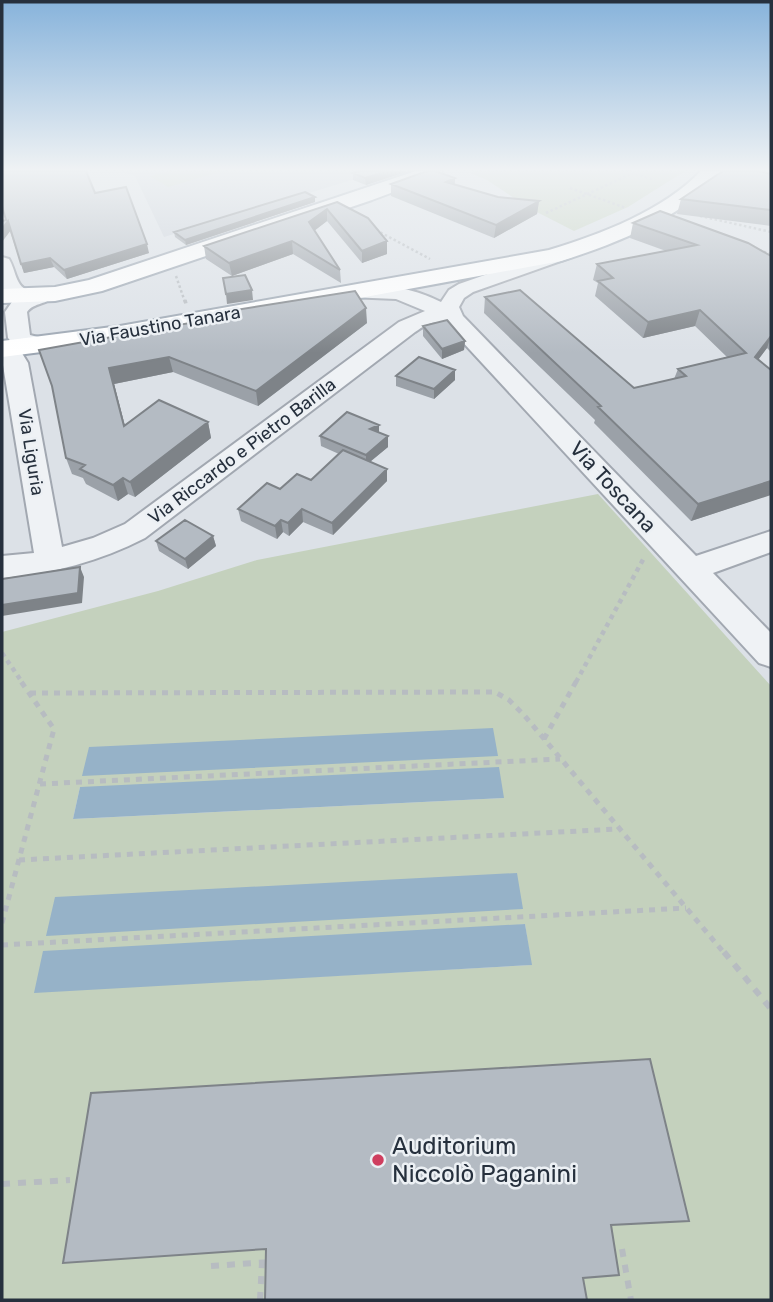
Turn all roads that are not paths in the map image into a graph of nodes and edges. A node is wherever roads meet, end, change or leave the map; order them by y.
1 (259, 232) edge
2 (620, 232) edge
3 (565, 253) junction
4 (2, 263) edge
5 (356, 293) junction
6 (37, 295) junction
7 (2, 296) edge
8 (442, 311) junction
9 (42, 345) junction
10 (2, 350) edge
11 (771, 541) edge
12 (50, 561) junction
13 (2, 567) edge
14 (691, 569) junction
15 (771, 654) edge

1 - 6 main road
2 - 3 main road, Via Faustino Tanara
3 - 5 main road, Via Faustino Tanara
3 - 8 street
4 - 6 street
5 - 8 street, Via Toscana
5 - 9 main road, Via Faustino Tanara
6 - 7 main road
6 - 9 street
8 - 12 street, Via Riccardo e Pietro Barilla
8 - 14 street, Via Toscana
9 - 10 main road, Via Faustino Tanara
10 - 12 street, Via Liguria
11 - 14 street
12 - 13 street, Via Riccardo e Pietro Barilla
14 - 15 street, Via Toscana

